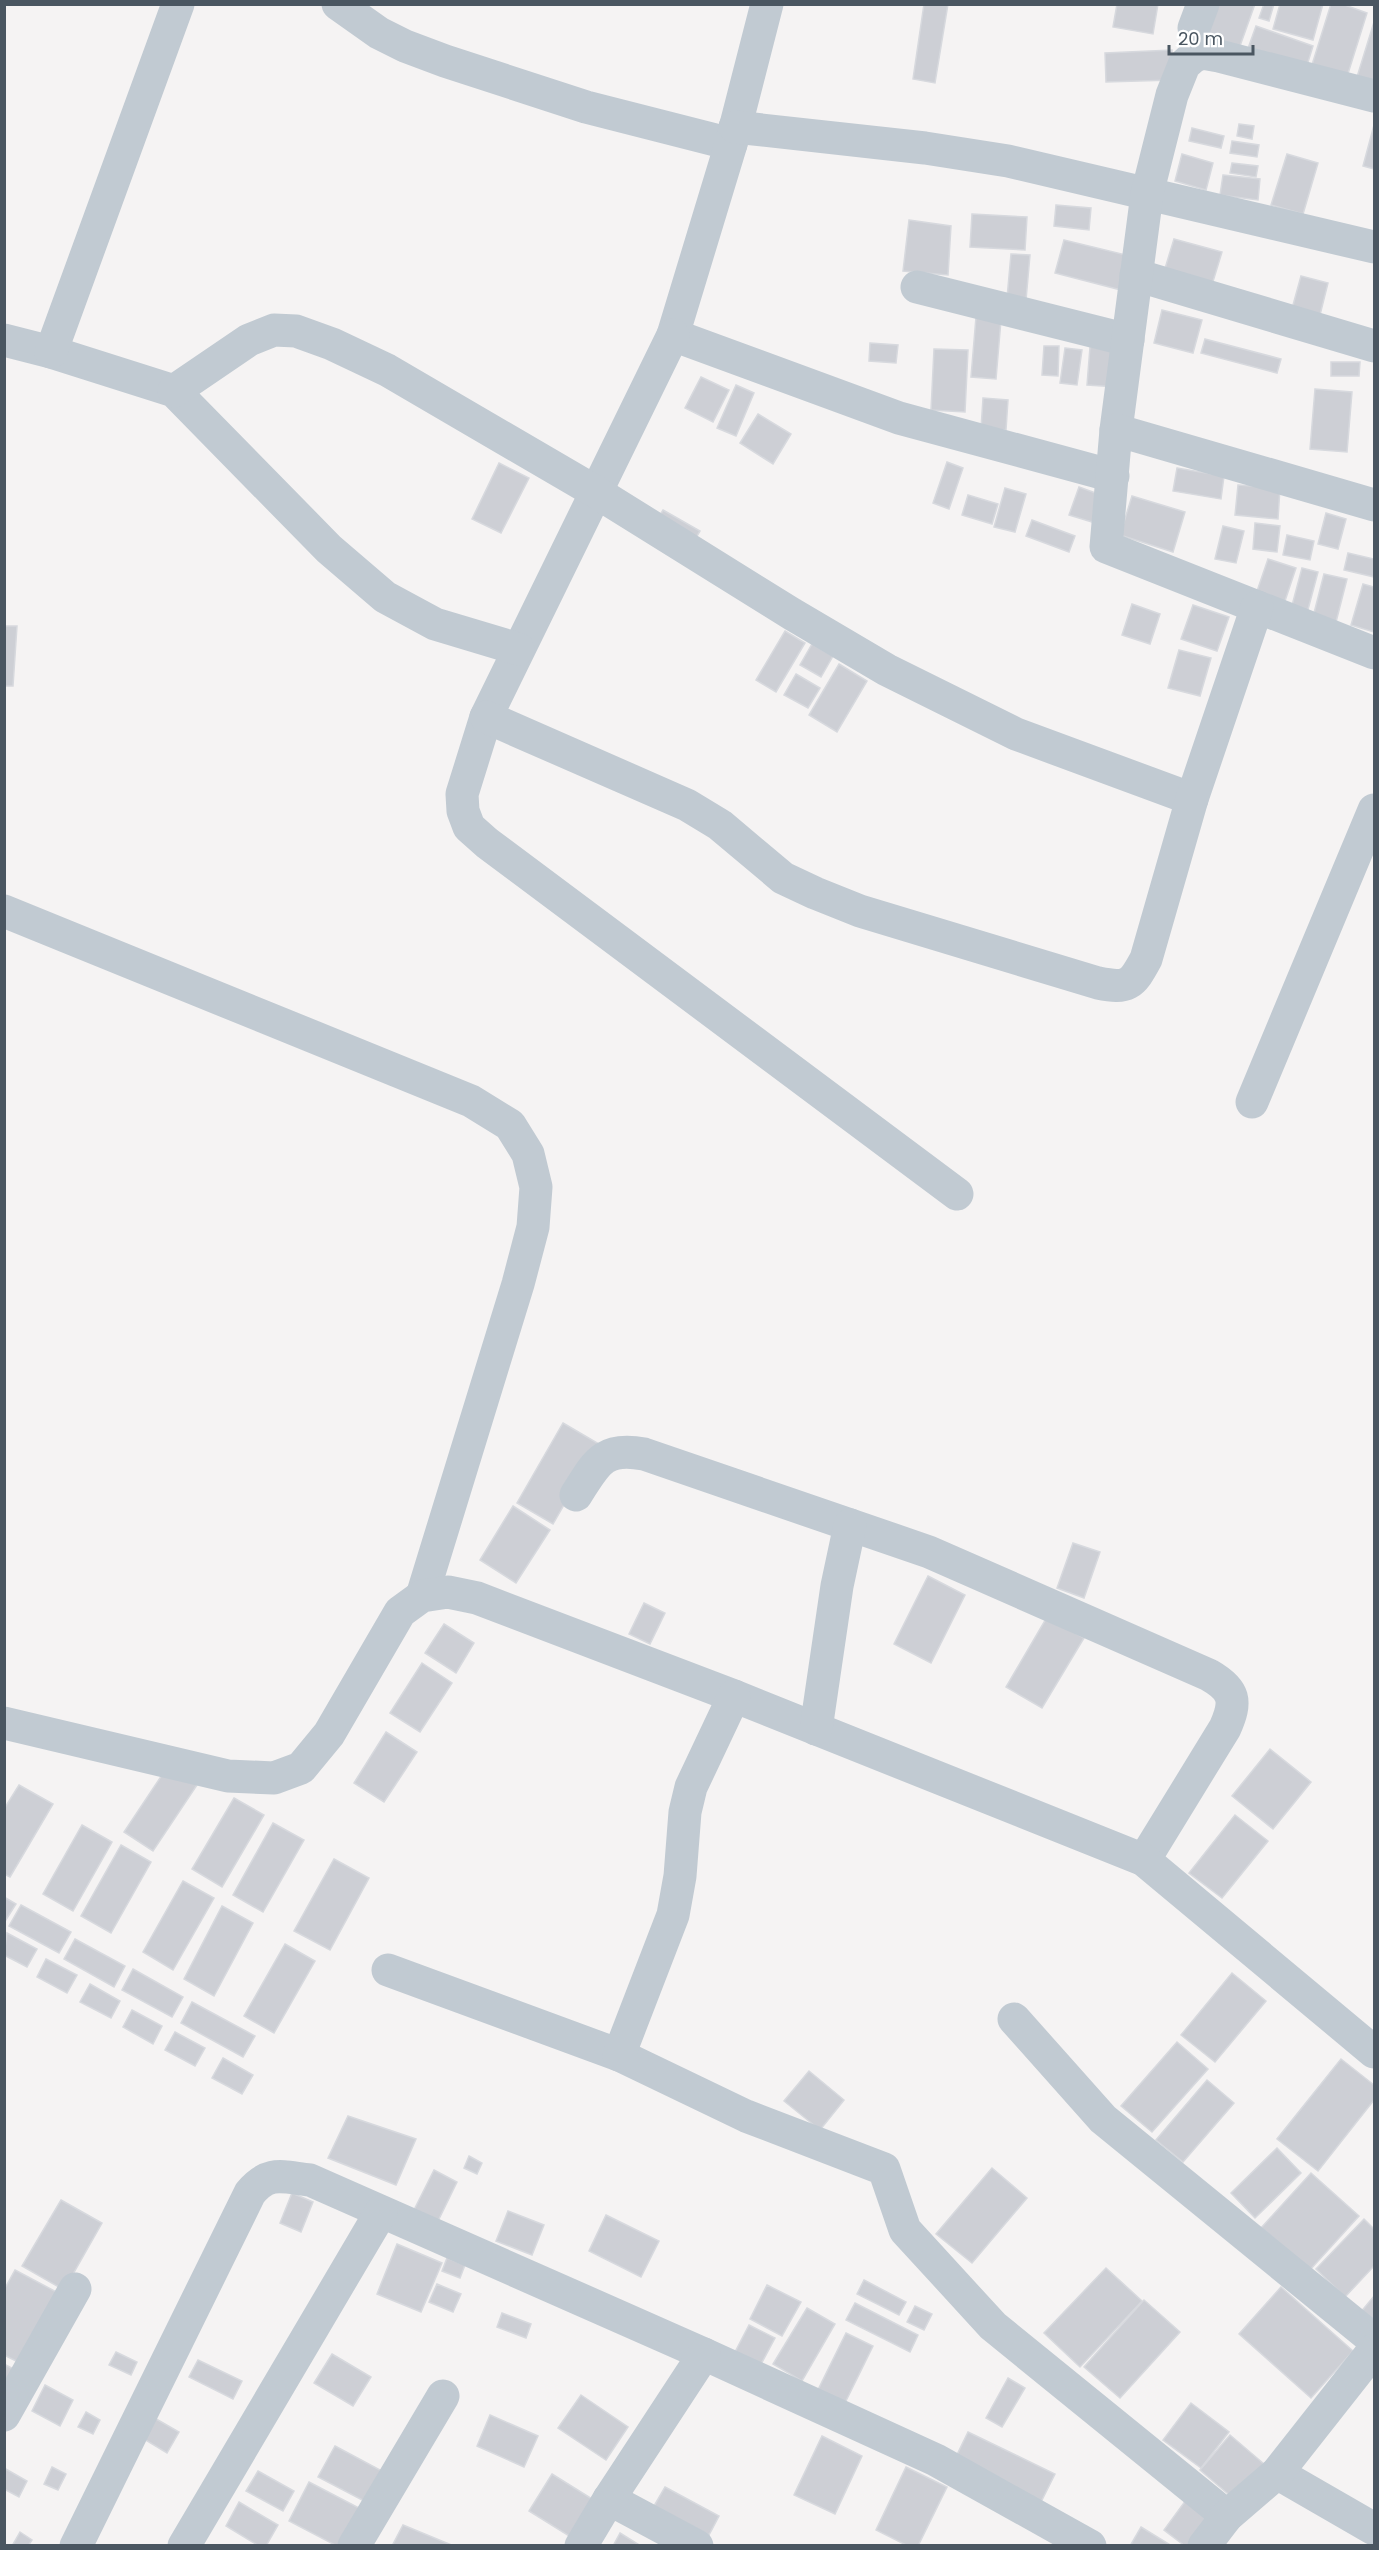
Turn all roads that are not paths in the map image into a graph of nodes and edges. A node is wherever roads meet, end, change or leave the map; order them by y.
1 (178, 4) edge
2 (338, 4) edge
3 (767, 4) edge
4 (1374, 96) edge
5 (733, 136) junction
6 (1147, 194) junction
7 (1374, 247) edge
8 (1136, 275) junction
9 (917, 288) dead end
10 (673, 335) junction
11 (4, 340) edge
12 (1128, 340) junction
13 (1374, 346) edge
14 (51, 351) junction
15 (174, 391) junction
16 (1116, 430) junction
17 (1113, 476) junction
18 (596, 492) junction
19 (1374, 505) edge
20 (1257, 607) junction
21 (518, 649) junction
22 (1374, 653) edge
23 (486, 717) junction
24 (1192, 799) junction
25 (1374, 810) edge
26 (4, 911) edge
27 (1252, 1102) dead end
28 (957, 1194) dead end
29 (576, 1495) dead end
30 (850, 1526) junction
31 (422, 1596) junction
32 (735, 1696) junction
33 (4, 1723) edge
34 (816, 1729) junction
35 (1144, 1860) junction
36 (388, 1970) dead end
37 (1014, 2019) dead end
38 (1374, 2052) edge
39 (619, 2055) junction
40 (381, 2212) junction
41 (75, 2289) dead end
42 (1374, 2340) edge
43 (1374, 2350) edge
44 (704, 2354) junction
45 (443, 2396) dead end
46 (4, 2415) edge
47 (1277, 2473) junction
48 (609, 2499) junction
49 (1227, 2516) junction
50 (1374, 2529) edge
51 (76, 2546) edge
52 (184, 2546) edge
53 (354, 2546) edge
54 (581, 2546) edge
55 (698, 2546) edge
56 (1090, 2546) edge
57 (1204, 2546) edge

1 - 14 street
2 - 5 street
3 - 5 street
4 - 6 street
5 - 6 street
5 - 10 street
6 - 7 street
6 - 8 street
8 - 12 street
8 - 13 street
9 - 12 street
10 - 17 street
10 - 18 street
11 - 14 street
12 - 16 street
14 - 15 street
15 - 18 street
15 - 21 street
16 - 17 street
16 - 19 street
17 - 20 street
18 - 21 street
18 - 24 street
20 - 22 street
20 - 24 street
21 - 23 street
23 - 24 street
23 - 28 street
25 - 27 street
26 - 31 street
29 - 30 street
30 - 34 street
30 - 35 street
31 - 32 street
31 - 33 street
32 - 34 street
32 - 39 street
34 - 35 street
35 - 38 street
36 - 39 street
37 - 42 street
39 - 49 street
40 - 44 street
40 - 51 street
40 - 52 street
41 - 46 street
43 - 47 street
44 - 48 street
44 - 56 street
45 - 53 street
47 - 49 street
47 - 50 street
48 - 54 street
48 - 55 street
49 - 57 street

